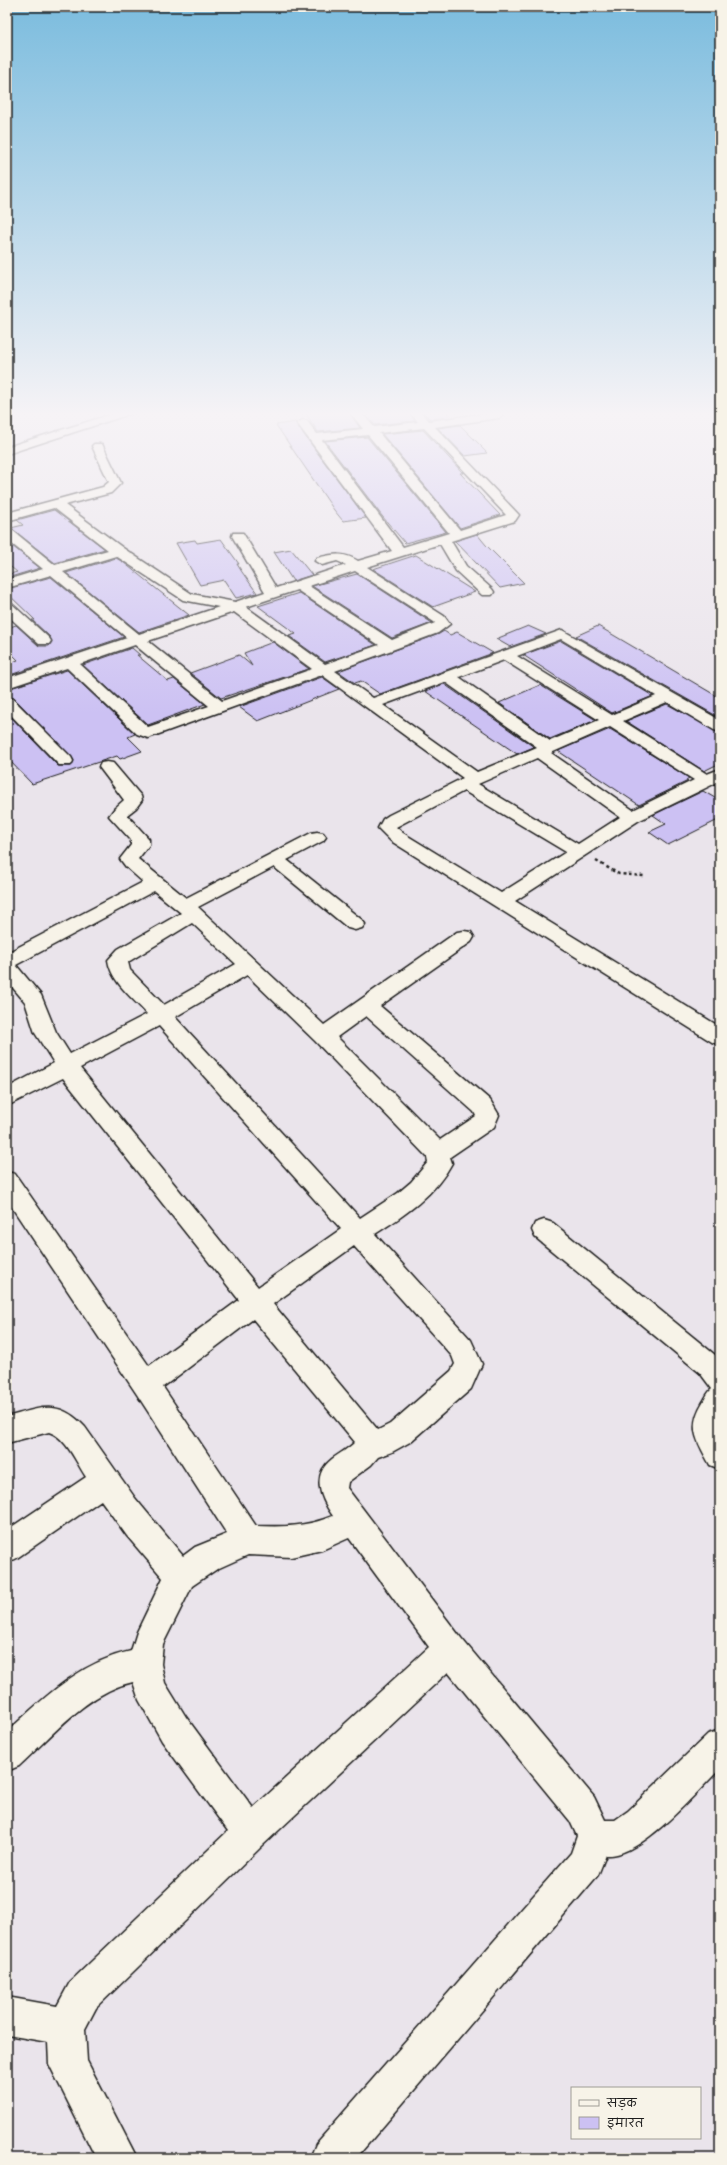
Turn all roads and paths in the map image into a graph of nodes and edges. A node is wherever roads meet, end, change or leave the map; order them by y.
1 (26, 512) edge
2 (67, 512) edge
3 (374, 512) edge
4 (439, 512) edge
5 (510, 512) edge
6 (7, 517) edge
7 (7, 533) edge
8 (458, 535) junction
9 (238, 536) dead end
10 (443, 539) junction
11 (118, 551) junction
12 (406, 551) junction
13 (322, 561) dead end
14 (356, 566) junction
15 (461, 568) junction
16 (53, 570) junction
17 (7, 584) edge
18 (298, 585) junction
19 (487, 592) dead end
20 (272, 594) junction
21 (235, 606) junction
22 (7, 607) edge
23 (136, 639) junction
24 (44, 640) dead end
25 (391, 646) junction
26 (506, 655) junction
27 (68, 662) junction
28 (323, 669) junction
29 (447, 676) junction
30 (7, 683) edge
31 (669, 696) junction
32 (7, 702) edge
33 (371, 704) junction
34 (220, 707) junction
35 (610, 722) junction
36 (720, 727) edge
37 (544, 749) junction
38 (65, 761) dead end
39 (107, 767) dead end
40 (713, 777) edge
41 (470, 782) junction
42 (632, 817) junction
43 (317, 837) dead end
44 (578, 851) junction
45 (275, 859) junction
46 (645, 876) dead end
47 (155, 883) junction
48 (502, 901) junction
49 (190, 910) junction
50 (355, 924) dead end
51 (464, 937) dead end
52 (7, 961) edge
53 (249, 965) junction
54 (7, 967) edge
55 (367, 1006) junction
56 (162, 1016) junction
57 (323, 1036) junction
58 (720, 1037) edge
59 (67, 1067) junction
60 (7, 1098) edge
61 (438, 1154) junction
62 (7, 1181) edge
63 (357, 1230) junction
64 (544, 1230) dead end
65 (255, 1302) junction
66 (720, 1380) edge
67 (146, 1384) junction
68 (720, 1399) edge
69 (7, 1430) edge
70 (370, 1445) junction
71 (720, 1456) edge
72 (105, 1480) junction
73 (355, 1521) junction
74 (248, 1540) junction
75 (7, 1548) edge
76 (181, 1575) junction
77 (450, 1649) junction
78 (144, 1664) junction
79 (720, 1746) edge
80 (7, 1754) edge
81 (251, 1834) junction
82 (594, 1835) junction
83 (7, 2016) edge
84 (66, 2027) junction
85 (117, 2158) edge
86 (330, 2158) edge

1 - 6 street
2 - 11 street
3 - 12 street
4 - 8 street
5 - 8 street
7 - 16 street
8 - 10 street
9 - 20 street
10 - 12 street
10 - 15 street
11 - 16 street
11 - 21 street
12 - 14 street
12 - 15 street
13 - 14 street
14 - 18 street
14 - 25 street
15 - 19 street
16 - 17 street
16 - 23 street
18 - 20 street
18 - 25 street
20 - 21 street
21 - 23 street
21 - 28 street
22 - 24 street
23 - 27 street
23 - 34 street
25 - 28 street
26 - 29 street
26 - 31 street
26 - 35 street
27 - 30 street
27 - 34 street
28 - 33 street
28 - 34 street
29 - 33 street
29 - 37 street
31 - 35 street
31 - 36 street
32 - 38 street
33 - 41 street
35 - 37 street
35 - 40 street
37 - 41 street
37 - 42 street
39 - 47 street
40 - 42 street
41 - 44 street
41 - 48 street
42 - 44 street
43 - 45 street
44 - 46 path
44 - 48 street
45 - 49 street
45 - 50 street
47 - 49 street
47 - 52 street
48 - 58 street
49 - 53 street
49 - 56 street
51 - 55 street
53 - 56 street
53 - 57 street
54 - 59 street
55 - 57 street
55 - 61 street
56 - 59 street
56 - 63 street
57 - 61 street
59 - 60 street
59 - 65 street
61 - 63 street
62 - 67 street
63 - 65 street
63 - 70 street
64 - 66 street
65 - 67 street
65 - 70 street
67 - 74 street
68 - 71 street
69 - 72 street
70 - 73 street
72 - 75 street
72 - 76 street
73 - 74 street
73 - 77 street
74 - 76 street
76 - 78 street
77 - 81 street
77 - 82 street
78 - 80 street
78 - 81 street
79 - 82 street
81 - 84 street
82 - 86 street
83 - 84 street
84 - 85 street

